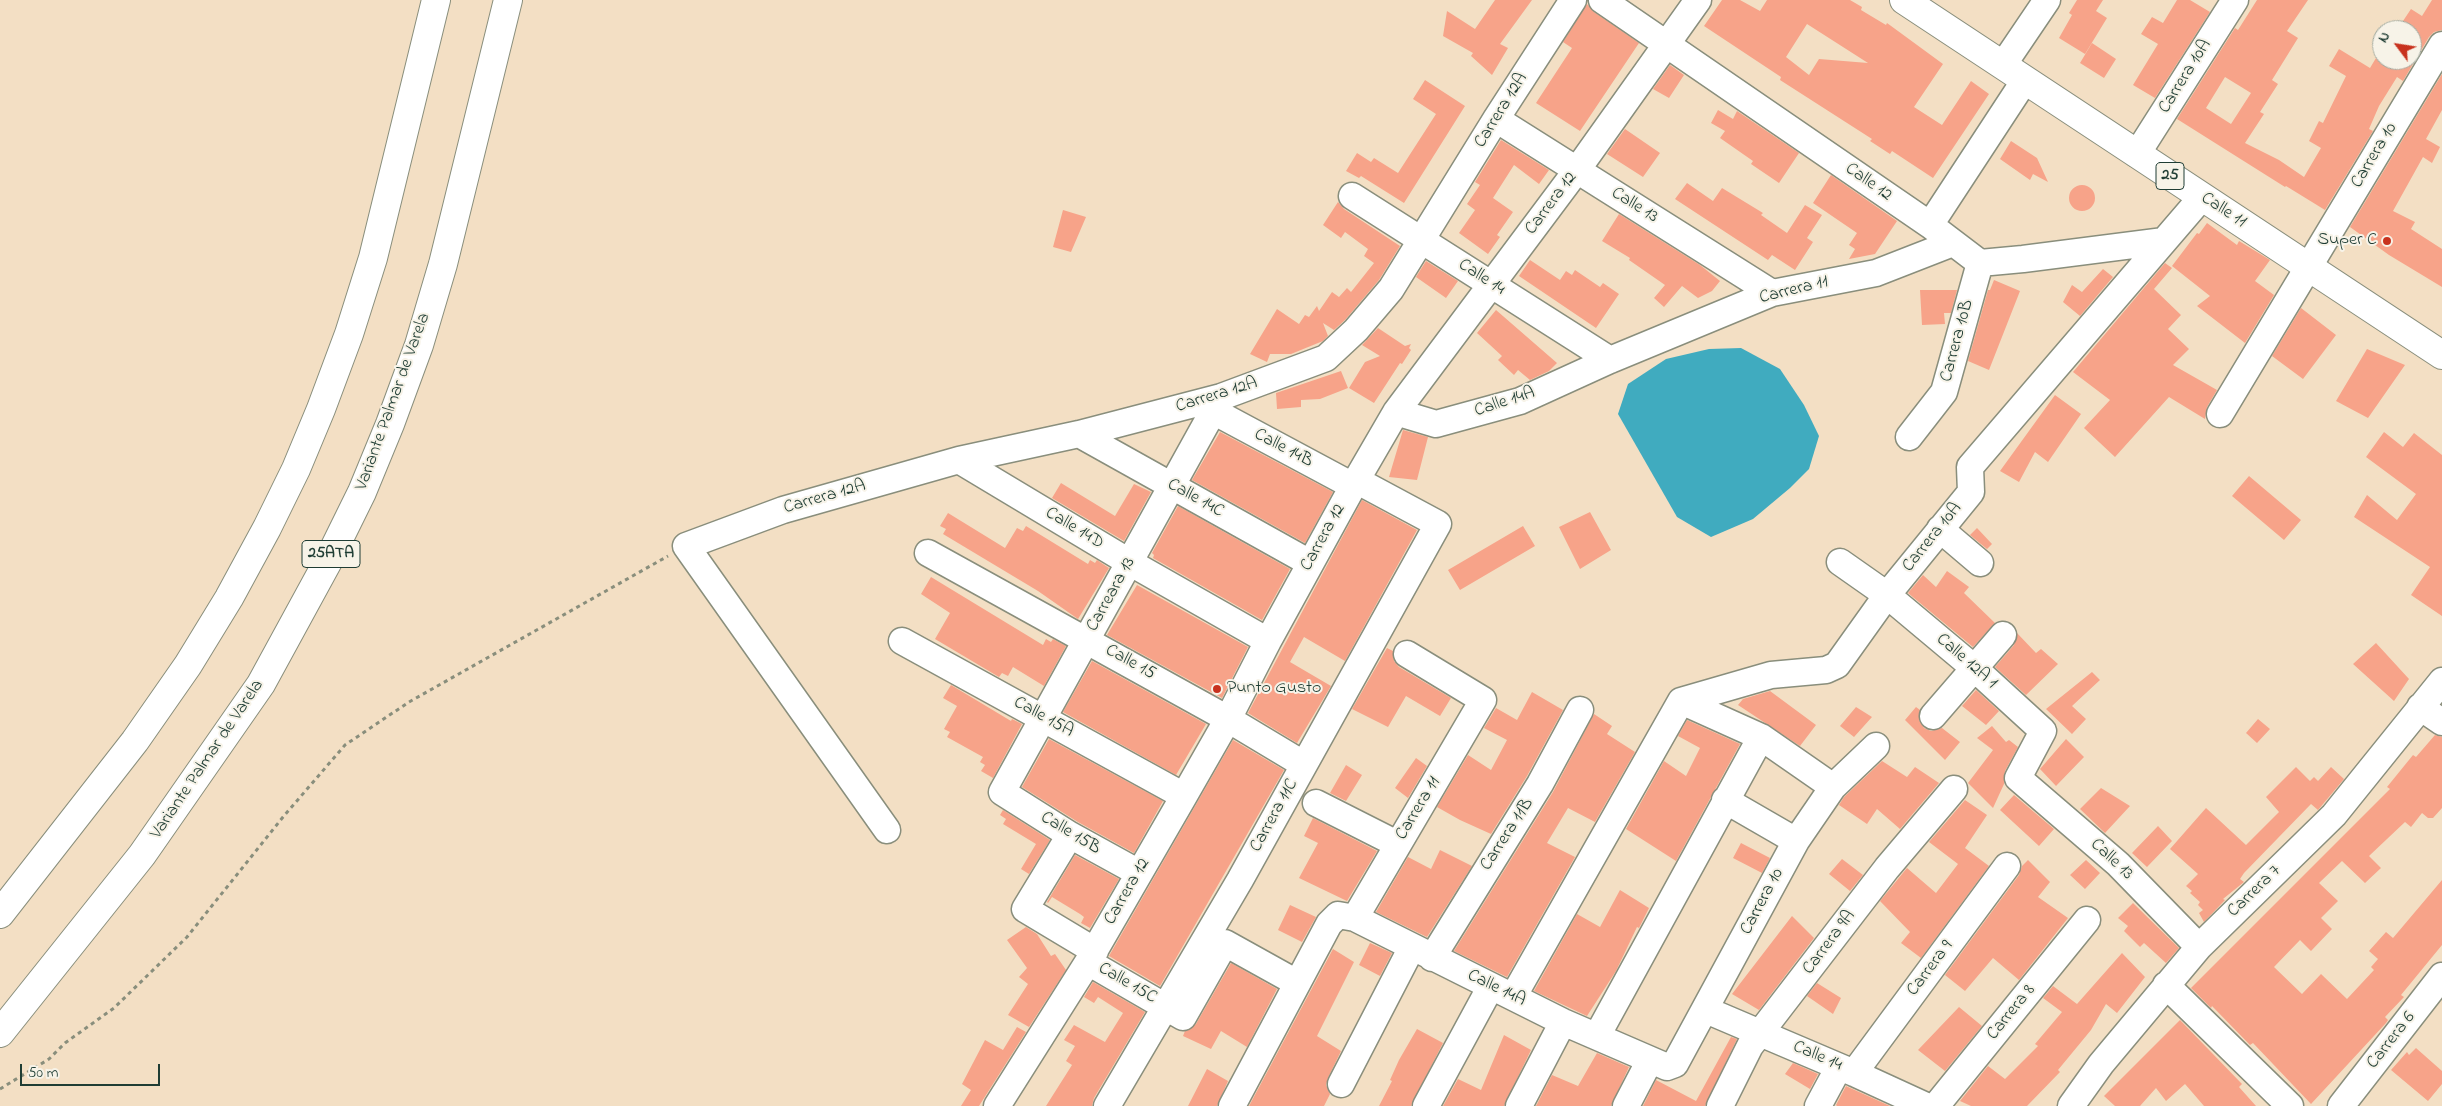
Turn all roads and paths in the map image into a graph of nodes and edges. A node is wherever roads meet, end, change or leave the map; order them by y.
1 (436, 0) edge
2 (508, 0) edge
3 (1573, 0) edge
4 (1602, 0) edge
5 (1698, 0) edge
6 (1904, 0) edge
7 (2047, 0) edge
8 (2235, 0) edge
9 (1667, 43) junction
10 (2442, 44) edge
11 (2003, 66) junction
12 (2025, 80) junction
13 (1496, 119) junction
14 (2137, 154) junction
15 (1577, 170) junction
16 (1352, 196) dead end
17 (2202, 197) junction
18 (1930, 226) junction
19 (1422, 239) junction
20 (2164, 241) junction
21 (1953, 243) junction
22 (1980, 263) junction
23 (2308, 267) junction
24 (1491, 286) junction
25 (1772, 293) junction
26 (2440, 349) edge
27 (1610, 360) junction
28 (1217, 404) junction
29 (1396, 412) junction
30 (2220, 414) dead end
31 (1079, 434) junction
32 (1909, 437) dead end
33 (959, 460) junction
34 (1354, 483) junction
35 (1172, 486) junction
36 (1438, 524) joint
37 (1940, 529) junction
38 (686, 546) junction
39 (928, 553) dead end
40 (1129, 562) junction
41 (1840, 562) dead end
42 (1310, 563) junction
43 (1980, 563) dead end
44 (1887, 594) junction
45 (2003, 634) dead end
46 (1087, 639) junction
47 (902, 641) dead end
48 (1268, 641) junction
49 (1407, 654) dead end
50 (1973, 667) junction
51 (2442, 681) edge
52 (1681, 701) junction
53 (2420, 707) junction
54 (1580, 710) dead end
55 (1933, 716) dead end
56 (1044, 718) junction
57 (1228, 719) junction
58 (2442, 722) edge
59 (1761, 737) junction
60 (1876, 746) dead end
61 (1303, 764) junction
62 (2018, 778) joint
63 (1834, 787) junction
64 (1954, 789) dead end
65 (1002, 792) joint
66 (1184, 796) junction
67 (1725, 800) junction
68 (1316, 803) dead end
69 (887, 830) dead end
70 (1070, 835) junction
71 (1796, 841) junction
72 (1397, 844) junction
73 (2008, 866) dead end
74 (1139, 873) junction
75 (0, 914) edge
76 (1355, 918) junction
77 (2088, 920) dead end
78 (2199, 947) junction
79 (1422, 952) junction
80 (1091, 956) junction
81 (2442, 976) edge
82 (1297, 983) junction
83 (2166, 985) junction
84 (1502, 991) junction
85 (1166, 1007) junction
86 (1706, 1010) junction
87 (1563, 1022) junction
88 (0, 1033) edge
89 (1761, 1033) junction
90 (1596, 1036) junction
91 (1658, 1063) junction
92 (1847, 1070) junction
93 (1341, 1084) dead end
94 (0, 1089) edge
95 (998, 1106) edge
96 (1107, 1106) edge
97 (1232, 1106) edge
98 (1426, 1106) edge
99 (1519, 1106) edge
100 (1626, 1106) edge
101 (1720, 1106) edge
102 (1818, 1106) edge
103 (1926, 1106) edge
104 (1936, 1106) edge
105 (2071, 1106) edge
106 (2290, 1106) edge
107 (2341, 1106) edge

1 - 75 main road
2 - 88 main road, Variante Palmar de Varela / 25ATA
3 - 13 street, Carrera 12A
4 - 9 street, Calle 12
5 - 9 street, Carrera 12
6 - 11 main road, Calle 11 / 25
7 - 11 street
8 - 14 street, Carrera 10A
9 - 15 street, Carrera 12
9 - 18 street, Calle 12
10 - 23 street, Carrera 10
11 - 12 main road, Calle 11 / 25
12 - 14 main road, Calle 11 / 25
12 - 18 street
13 - 15 street, Calle 13
13 - 19 street, Carrera 12A
14 - 17 main road, Calle 11 / 25
15 - 24 street, Carrera 12
15 - 25 street, Calle 13
16 - 19 street, Calle 14
17 - 20 street, Carrera 10A
17 - 23 main road, Calle 11 / 25
18 - 21 street, Calle 12
19 - 24 street, Calle 14
19 - 28 street, Carrera 12A
20 - 22 street
20 - 37 street, Carrera 10A
21 - 22 street, Calle 12
21 - 25 street, Carrera 11
22 - 32 street, Carrera 10B
23 - 26 main road, Calle 11 / 25
23 - 30 street, Carrera 10
24 - 27 street, Calle 14
24 - 29 street, Carrera 12
25 - 27 street, Carrera 11
27 - 29 street, Calle 14A
28 - 31 street, Carrera 12A
28 - 34 street, Calle 14B
28 - 35 street, Carreara 13
29 - 34 street, Carrera 12
31 - 33 street, Carrera 12A
31 - 35 street, Calle 14C
33 - 38 street, Carrera 12A
33 - 40 street, Calle 14D
34 - 36 street, Calle 14B
34 - 42 street, Carrera 12
35 - 40 street, Carreara 13
35 - 42 street, Calle 14C
36 - 61 street, Carrera 11C
37 - 43 street
37 - 44 street, Carrera 10A
38 - 69 street
38 - 94 path
39 - 46 street, Calle 15
40 - 46 street, Carreara 13
40 - 48 street, Calle 14D
41 - 44 street, Calle 12A 1
42 - 48 street, Carrera 12
44 - 50 street, Calle 12A 1
44 - 52 street, Carrera 10A
45 - 50 street
46 - 56 street, Carreara 13
46 - 57 street, Calle 15
47 - 56 street, Calle 15A
48 - 57 street, Carrera 12
49 - 72 street, Carrera 11
50 - 55 street
50 - 62 street, Calle 12A 1
51 - 53 street, Carrera 7
52 - 59 street
52 - 84 street
53 - 58 street
53 - 78 street, Carrera 7
54 - 79 street, Carrera 11B
56 - 65 street, Carreara 13
56 - 66 street, Calle 15A
57 - 61 street, Calle 15
57 - 66 street, Carrera 12
59 - 63 street
59 - 67 street
60 - 63 street, Carrera 10
61 - 85 street, Carrera 11C
62 - 78 street, Calle 13
63 - 71 street, Carrera 10
64 - 89 street, Carrera 9A
65 - 70 street, Calle 15B
66 - 74 street, Carrera 12
67 - 71 street
67 - 90 street
68 - 72 street
70 - 74 street, Calle 15B
70 - 80 street, Calle 15C
71 - 86 street, Carrera 10
72 - 76 street, Carrera 11
73 - 92 street, Carrera 9
74 - 80 street, Carrera 12
76 - 79 street, Calle 14A
76 - 82 street
77 - 104 street, Carrera 8
78 - 83 street, Carrera 7
79 - 84 street, Calle 14A
79 - 93 street, Carrera 11B
80 - 85 street, Calle 15C
80 - 95 street, Carrera 12
81 - 107 street, Carrera 6
82 - 85 street, Calle 15C
82 - 97 street
83 - 105 street, Carrera 7
83 - 106 street
84 - 87 street, Calle 14A
84 - 98 street
85 - 96 street, Carrera 11C
86 - 89 street, Calle 14
86 - 91 street, Carrera 10
87 - 90 street, Calle 14A
87 - 99 street
89 - 92 street, Calle 14
89 - 101 street, Carrera 9A
90 - 91 street, Calle 14A
91 - 100 street
92 - 102 street, Carrera 9
92 - 103 street, Calle 14

